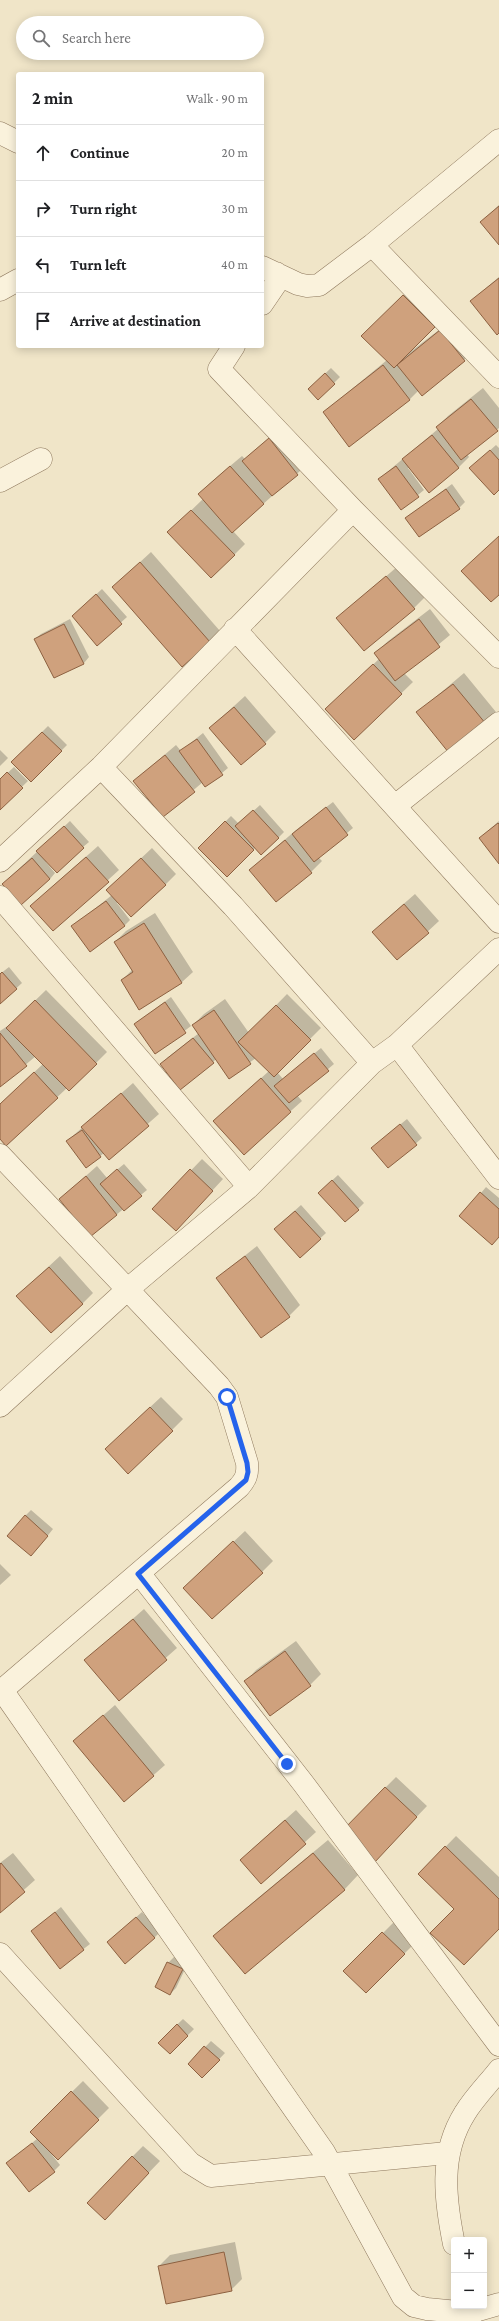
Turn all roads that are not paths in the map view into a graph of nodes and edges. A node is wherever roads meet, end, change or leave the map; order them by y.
1 (0, 134) edge
2 (499, 140) edge
3 (16, 141) edge
4 (372, 245) junction
5 (269, 270) edge
6 (16, 281) edge
7 (0, 290) edge
8 (264, 301) edge
9 (233, 348) edge
10 (499, 377) edge
11 (41, 459) dead end
12 (0, 482) edge
13 (352, 510) junction
14 (235, 629) junction
15 (499, 657) edge
16 (499, 723) edge
17 (101, 767) junction
18 (395, 806) junction
19 (0, 861) edge
20 (0, 897) edge
21 (499, 922) edge
22 (498, 951) edge
23 (397, 1045) junction
24 (372, 1063) junction
25 (0, 1155) edge
26 (499, 1178) edge
27 (249, 1187) junction
28 (128, 1289) junction
29 (0, 1406) edge
30 (138, 1574) junction
31 (1, 1691) edge
32 (0, 1954) edge
33 (499, 2045) edge
34 (499, 2070) edge
35 (447, 2154) junction
36 (329, 2164) junction
37 (452, 2237) edge
38 (499, 2304) edge
39 (469, 2313) edge

1 - 3 street
2 - 4 street
4 - 5 street
4 - 10 street
5 - 8 street
6 - 7 street
9 - 13 street
11 - 12 street
13 - 14 street
13 - 15 street
14 - 17 street
14 - 18 street
16 - 18 street
17 - 19 street
17 - 24 street
18 - 21 street
20 - 27 street
22 - 23 street
23 - 24 street
23 - 26 street
24 - 27 street
25 - 28 street
27 - 28 street
28 - 29 street
28 - 30 street
30 - 31 street
30 - 33 street
31 - 36 street
32 - 36 street
34 - 35 street
35 - 36 street
35 - 37 street
36 - 39 street
38 - 39 street

